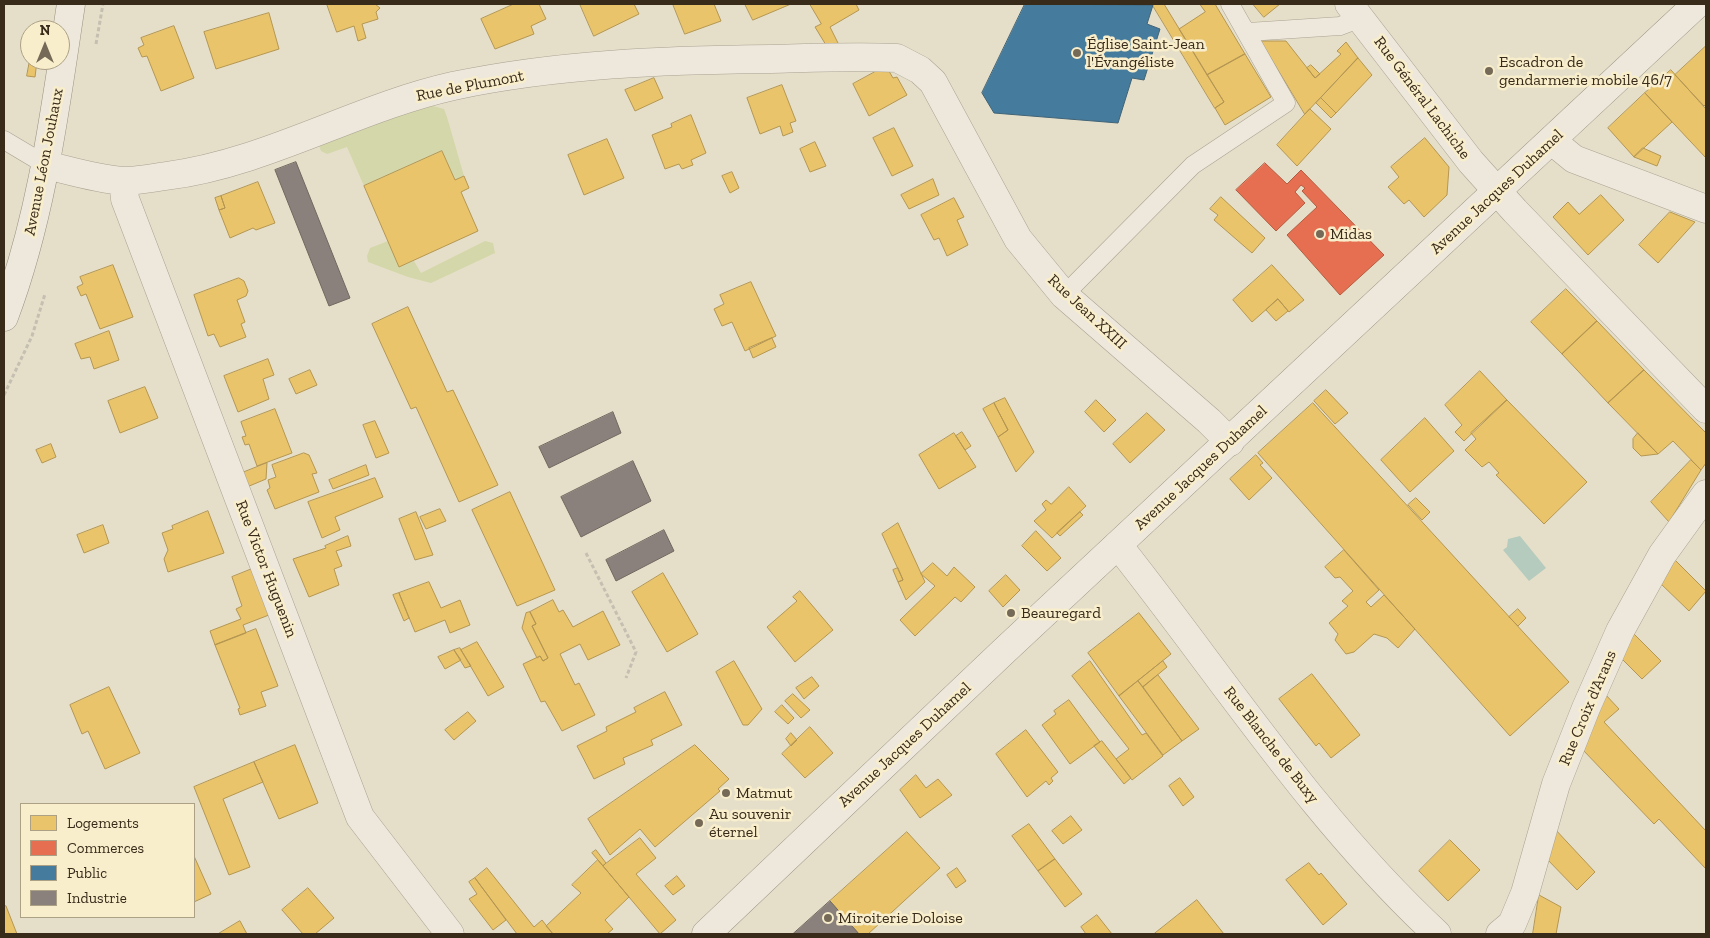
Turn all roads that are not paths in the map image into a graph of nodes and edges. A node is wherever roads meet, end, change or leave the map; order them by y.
1 (71, 4) edge
2 (1230, 4) edge
3 (1697, 4) edge
4 (1355, 11) edge
5 (1248, 32) junction
6 (907, 61) joint
7 (4, 140) edge
8 (1552, 141) junction
9 (46, 165) junction
10 (123, 181) junction
11 (1497, 191) junction
12 (1706, 209) edge
13 (1064, 295) junction
14 (4, 317) edge
15 (1706, 409) edge
16 (1230, 442) junction
17 (1706, 494) edge
18 (1118, 545) junction
19 (450, 934) edge
20 (706, 934) edge
21 (1437, 934) edge
22 (1500, 934) edge

1 - 9 street, Avenue Léon Jouhaux
2 - 5 lane
3 - 8 street, Avenue Jacques Duhamel
4 - 5 lane
4 - 11 street, Rue Général Lachiche
5 - 13 lane
6 - 10 street, Rue de Plumont
6 - 13 street, Rue Jean XXIII
7 - 9 lane
8 - 11 street, Avenue Jacques Duhamel
8 - 12 street
9 - 10 street, Rue de Plumont
9 - 14 street, Avenue Léon Jouhaux
10 - 19 street, Rue Victor Huguenin
11 - 15 street, Rue Général Lachiche
11 - 16 street, Avenue Jacques Duhamel
13 - 16 street, Rue Jean XXIII
16 - 18 street, Avenue Jacques Duhamel
17 - 22 street, Rue Croix d'Arans
18 - 20 street, Avenue Jacques Duhamel
18 - 21 street, Rue Blanche de Buxy

